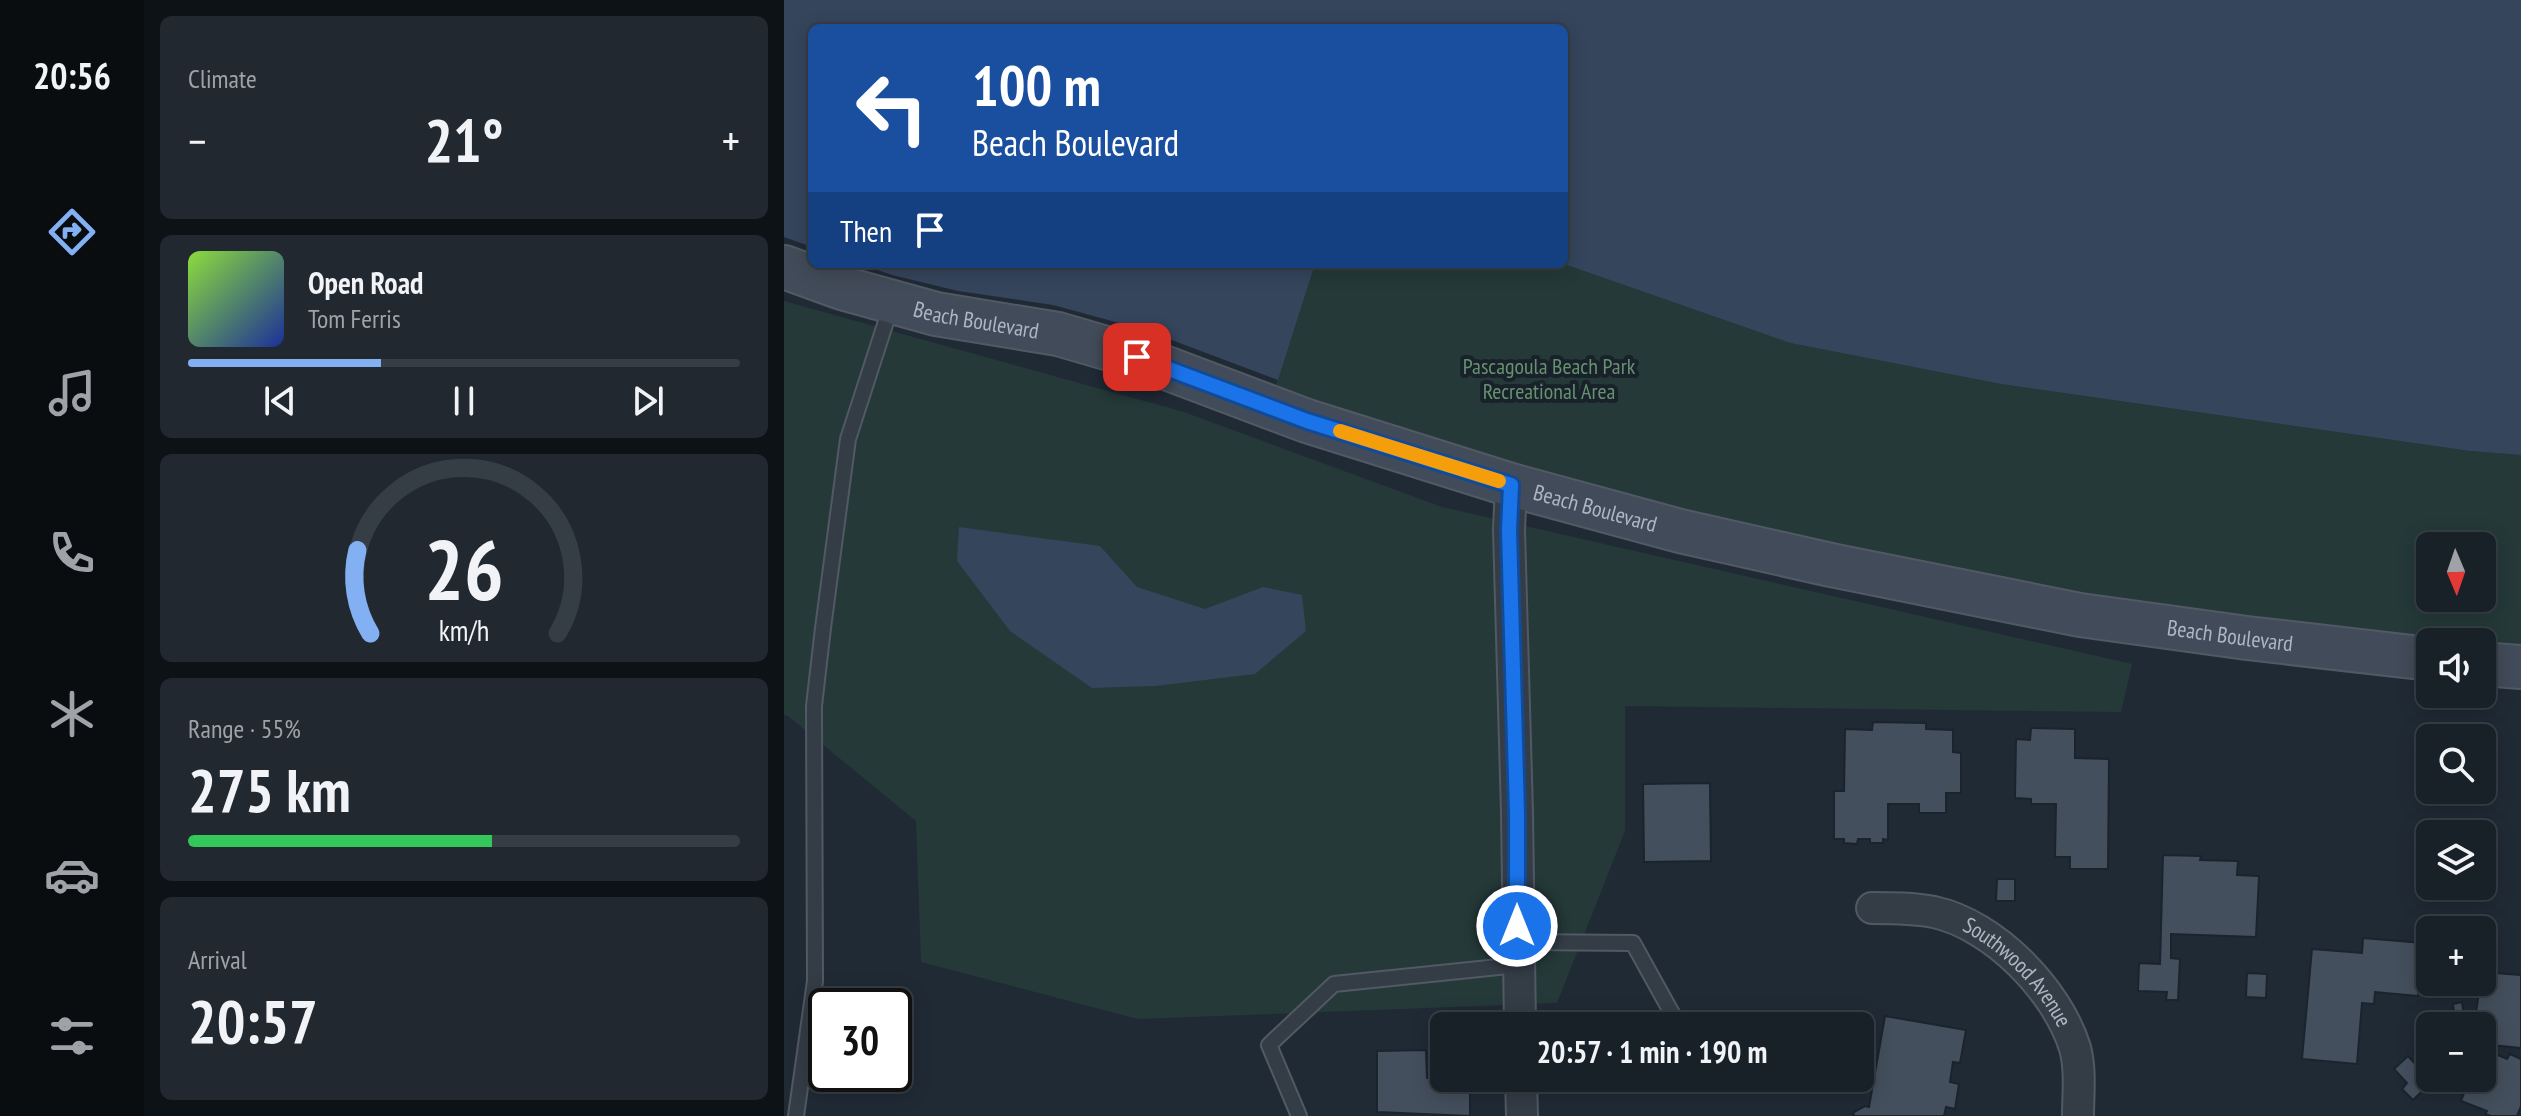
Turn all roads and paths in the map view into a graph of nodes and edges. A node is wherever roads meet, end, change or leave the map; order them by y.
1 (784, 267) edge
2 (893, 302) junction
3 (1511, 485) junction
4 (2416, 657) edge
5 (2496, 665) edge
6 (2521, 667) edge
7 (1872, 908) dead end
8 (1518, 954) junction
9 (1520, 1012) edge
10 (1671, 1012) edge
11 (1521, 1092) edge
12 (796, 1116) edge
13 (1299, 1116) edge
14 (1522, 1116) edge
15 (2078, 1116) edge

1 - 2 street, Beach Boulevard
2 - 3 street, Beach Boulevard
2 - 12 lane
3 - 4 street, Beach Boulevard
3 - 8 street
5 - 6 street
7 - 15 street, Southwood Avenue
8 - 9 street
8 - 10 lane
8 - 13 lane
11 - 14 street

